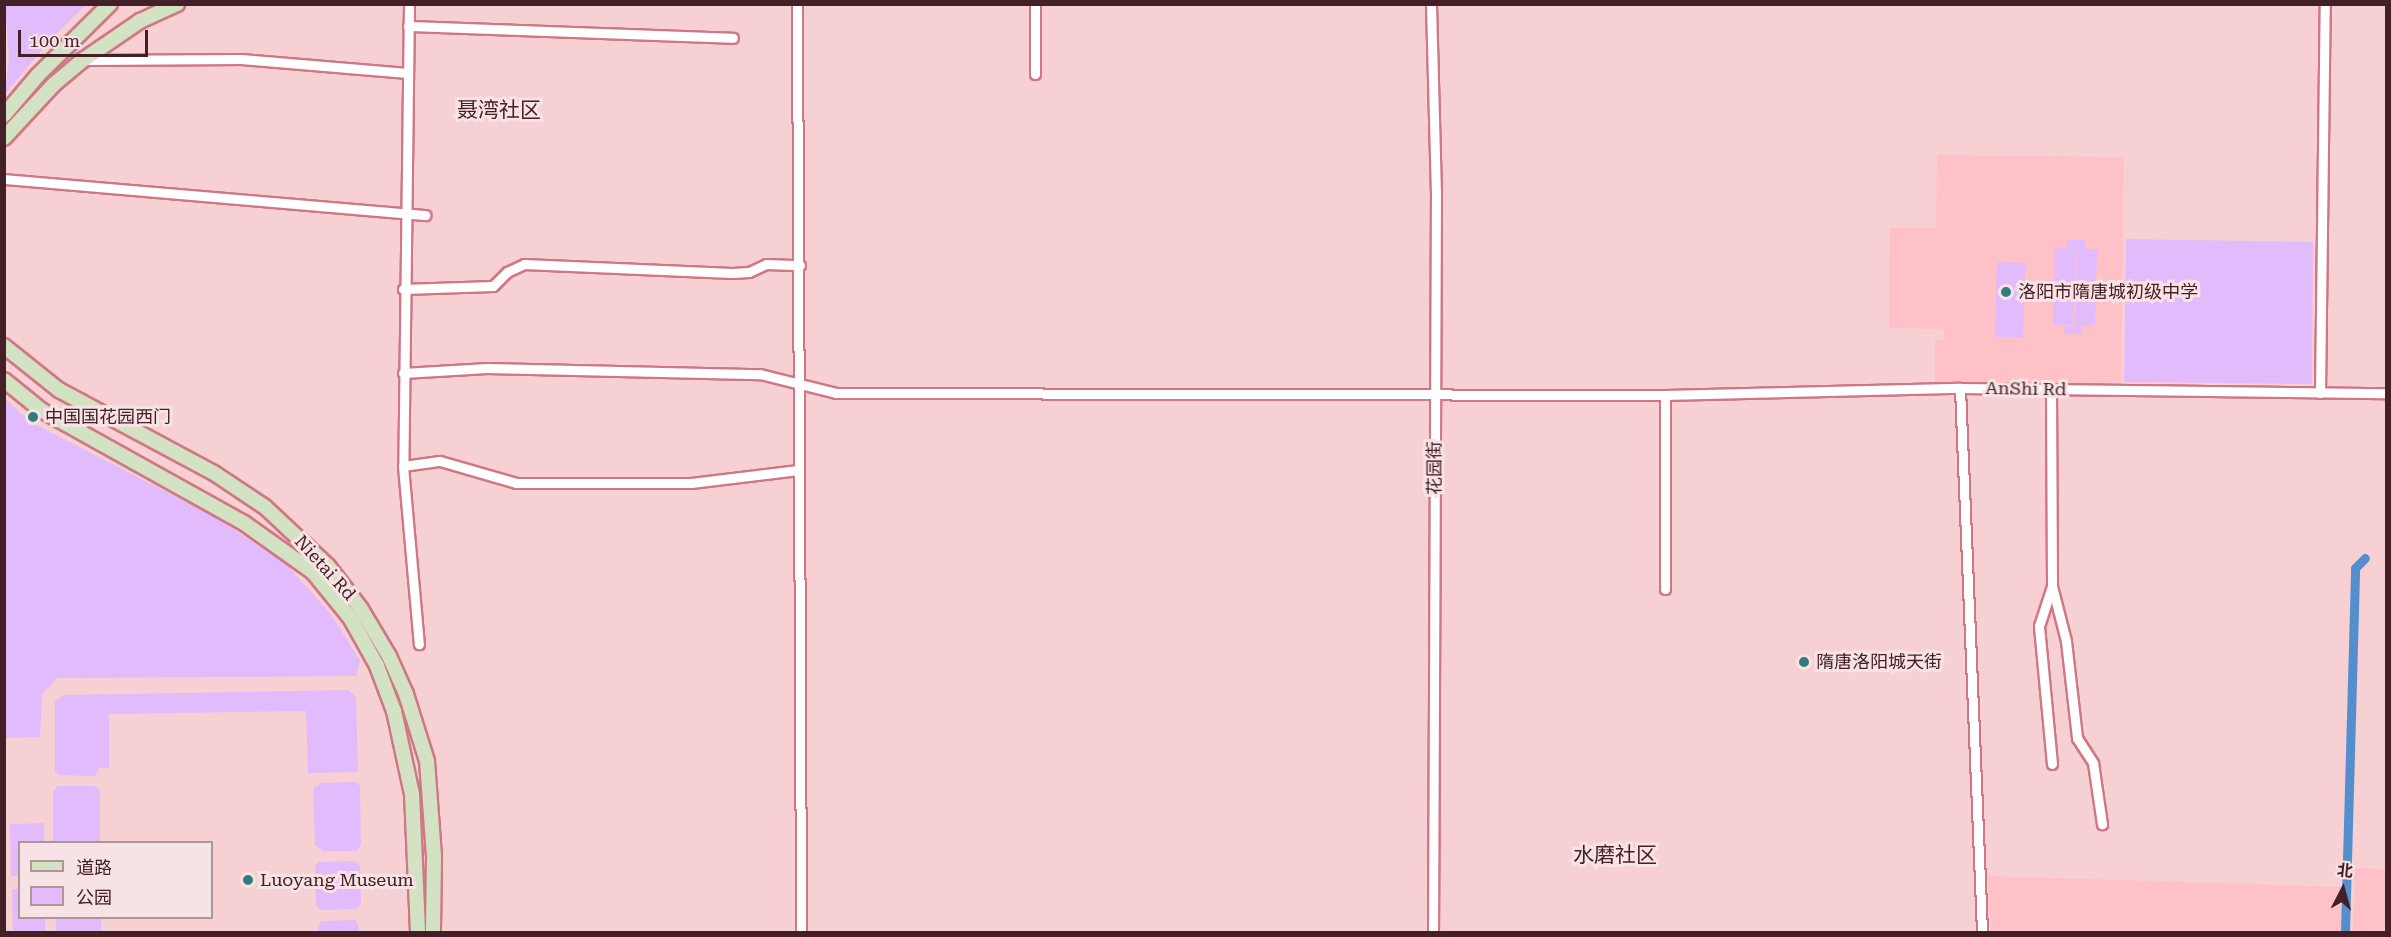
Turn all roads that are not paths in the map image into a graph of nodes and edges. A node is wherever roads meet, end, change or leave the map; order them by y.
1 (110, 4) edge
2 (177, 4) edge
3 (409, 4) edge
4 (797, 4) edge
5 (1035, 4) edge
6 (1431, 4) edge
7 (2325, 4) edge
8 (408, 26) junction
9 (733, 38) dead end
10 (83, 60) junction
11 (407, 73) junction
12 (1035, 74) dead end
13 (4, 115) edge
14 (4, 138) edge
15 (4, 179) edge
16 (403, 213) junction
17 (425, 215) dead end
18 (800, 265) junction
19 (403, 289) junction
20 (4, 346) edge
21 (403, 373) junction
22 (4, 380) edge
23 (799, 385) junction
24 (1959, 388) junction
25 (2051, 390) junction
26 (2320, 393) junction
27 (2386, 393) edge
28 (1435, 395) junction
29 (1665, 395) junction
30 (403, 466) junction
31 (798, 470) junction
32 (2052, 586) junction
33 (1665, 589) dead end
34 (419, 644) dead end
35 (2052, 764) dead end
36 (2102, 824) dead end
37 (418, 933) edge
38 (433, 933) edge
39 (801, 933) edge
40 (1433, 933) edge
41 (1982, 933) edge

1 - 13 main road
2 - 10 main road
3 - 8 street
4 - 18 street
5 - 12 street
6 - 28 street, 花园街
7 - 26 street
8 - 9 street
8 - 11 street
10 - 11 street
10 - 14 main road
11 - 16 street
15 - 16 street
16 - 17 street
16 - 19 street
18 - 19 street
18 - 23 street
19 - 21 street
20 - 38 main road, Nietai Rd
21 - 23 street, AnShi Rd
21 - 30 street
22 - 37 main road, Nietai Rd
23 - 28 street, AnShi Rd
23 - 31 street
24 - 25 street, AnShi Rd
24 - 29 street, AnShi Rd
24 - 41 street
25 - 26 street, AnShi Rd
25 - 32 street
26 - 27 street, AnShi Rd
28 - 29 street, AnShi Rd
28 - 40 street, 花园街
29 - 33 street
30 - 31 street
30 - 34 street
31 - 39 street
32 - 35 street
32 - 36 street

